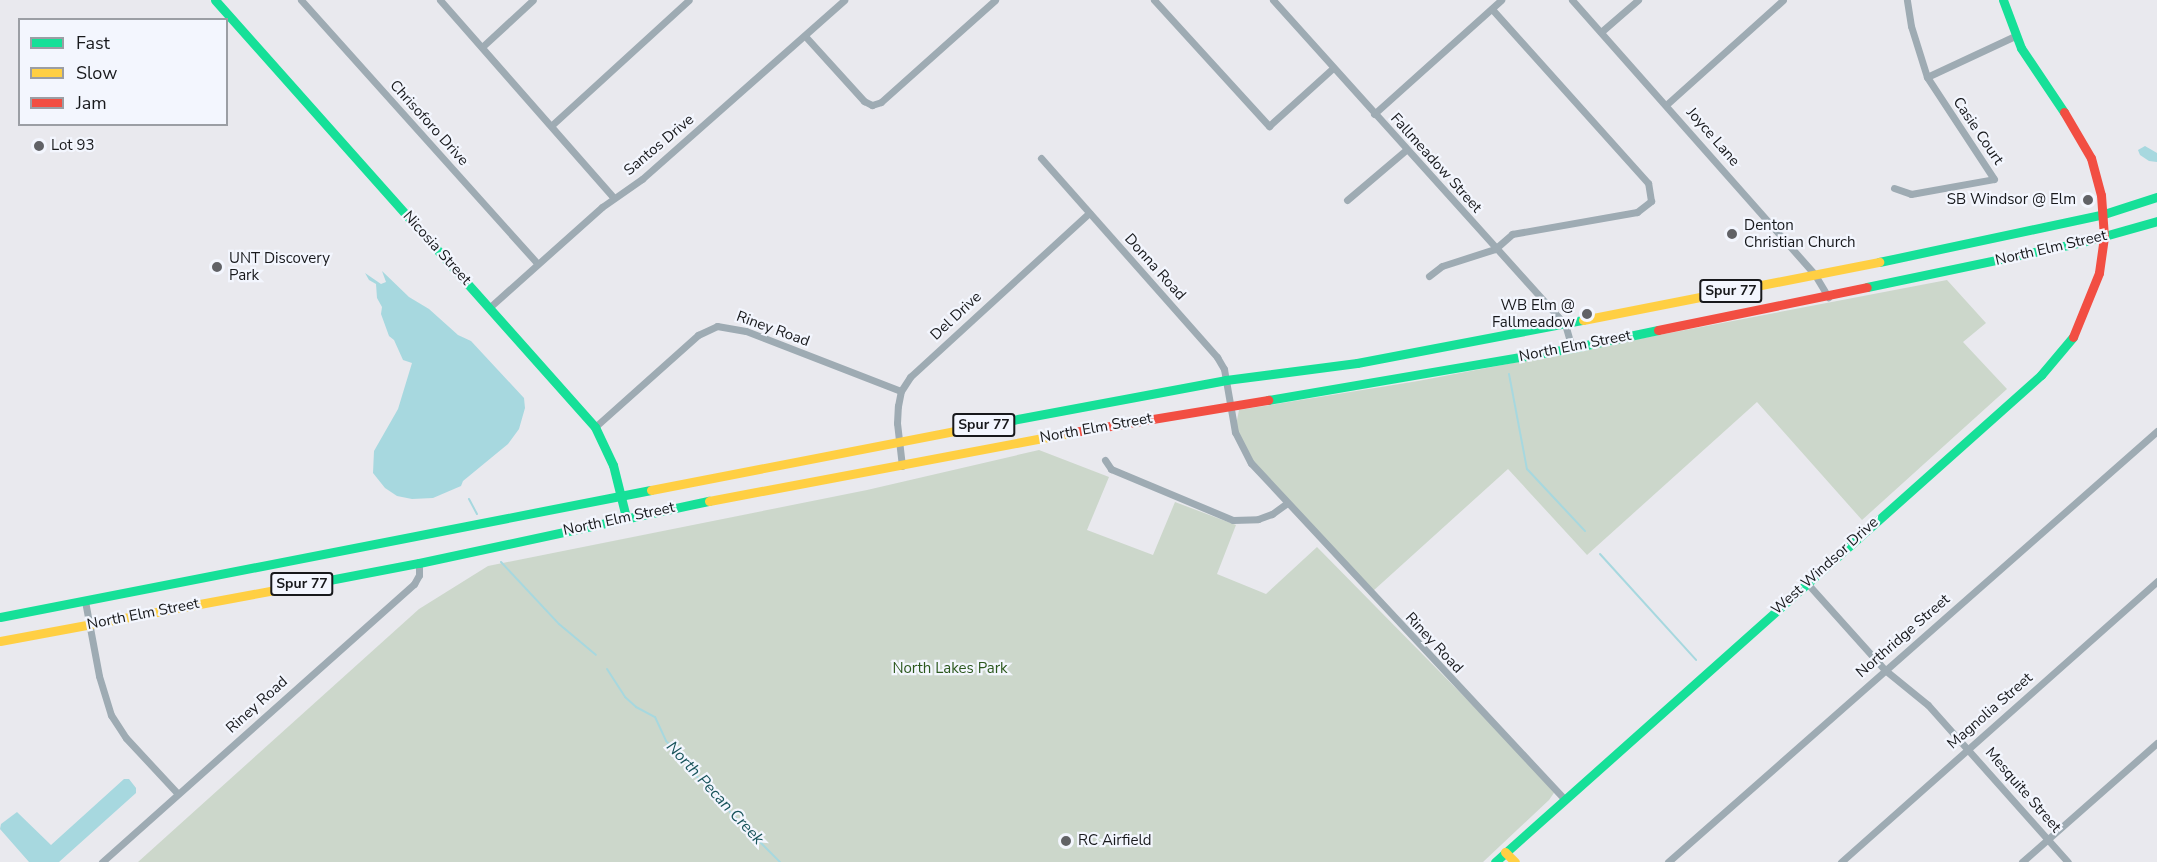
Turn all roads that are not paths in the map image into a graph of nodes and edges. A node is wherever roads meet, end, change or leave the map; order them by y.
1 (215, 0) edge
2 (301, 0) edge
3 (440, 0) edge
4 (533, 0) edge
5 (688, 0) edge
6 (844, 0) edge
7 (994, 0) edge
8 (1154, 0) edge
9 (1273, 0) edge
10 (1501, 0) edge
11 (1572, 0) edge
12 (1638, 0) edge
13 (1783, 0) edge
14 (1907, 0) edge
15 (2003, 0) edge
16 (1492, 9) junction
17 (1601, 32) junction
18 (805, 36) junction
19 (2015, 36) junction
20 (482, 47) junction
21 (1333, 68) junction
22 (1927, 77) junction
23 (1666, 105) junction
24 (1374, 114) junction
25 (552, 125) junction
26 (1406, 150) junction
27 (1041, 158) dead end
28 (1894, 188) dead end
29 (613, 197) junction
30 (2157, 198) edge
31 (1347, 200) dead end
32 (1089, 213) junction
33 (2104, 214) junction
34 (2157, 221) edge
35 (2104, 237) junction
36 (1496, 249) junction
37 (537, 263) junction
38 (1815, 275) junction
39 (1429, 276) dead end
40 (1827, 297) junction
41 (490, 307) junction
42 (1565, 324) junction
43 (1572, 348) junction
44 (1226, 380) junction
45 (901, 391) junction
46 (1229, 405) junction
47 (595, 427) junction
48 (2157, 431) edge
49 (899, 442) junction
50 (1105, 460) dead end
51 (902, 466) junction
52 (622, 496) junction
53 (1287, 503) junction
54 (626, 517) junction
55 (419, 563) junction
56 (2157, 581) edge
57 (1806, 582) junction
58 (85, 601) junction
59 (0, 617) edge
60 (89, 624) junction
61 (0, 641) edge
62 (1885, 670) junction
63 (2157, 743) edge
64 (1968, 748) junction
65 (178, 795) junction
66 (1564, 799) junction
67 (2047, 839) junction
68 (1505, 852) junction
69 (102, 862) edge
70 (1495, 862) edge
71 (1515, 862) edge
72 (1668, 862) edge
73 (1840, 862) edge
74 (2022, 862) edge
75 (2068, 862) edge

1 - 41 main road, Nicosia Street
2 - 37 street, Chrisoforo Drive
3 - 20 street
4 - 20 street
5 - 25 street
6 - 18 street, Santos Drive
7 - 18 street
8 - 21 street
9 - 21 street, Fallmeadow Street
10 - 16 street
11 - 17 street, Joyce Lane
12 - 17 street
13 - 23 street
14 - 22 street, Casie Court
15 - 19 main road
16 - 24 street
16 - 36 street
17 - 23 street, Joyce Lane
18 - 29 street, Santos Drive
19 - 22 street
19 - 33 main road, West Windsor Drive
20 - 25 street
21 - 24 street, Fallmeadow Street
22 - 28 street, Casie Court
23 - 38 street, Joyce Lane
24 - 26 street, Fallmeadow Street
25 - 29 street
26 - 31 street
26 - 36 street, Fallmeadow Street
27 - 32 street, Donna Road
29 - 37 street, Santos Drive
30 - 33 main road, North Elm Street / Spur 77
32 - 44 street, Donna Road
32 - 45 street, Del Drive
33 - 35 main road, West Windsor Drive
33 - 38 main road, North Elm Street / Spur 77
34 - 35 main road, North Elm Street / Spur 77
35 - 40 main road, North Elm Street / Spur 77
35 - 57 main road, West Windsor Drive
36 - 39 street
36 - 42 street, Fallmeadow Street
37 - 41 street, Santos Drive
38 - 40 street, Joyce Lane
38 - 42 main road, North Elm Street / Spur 77
40 - 43 main road, North Elm Street / Spur 77
41 - 47 main road, Nicosia Street
42 - 43 street, Fallmeadow Street
42 - 44 main road, North Elm Street / Spur 77
43 - 46 main road, North Elm Street / Spur 77
44 - 46 street, Donna Road
44 - 49 main road, North Elm Street / Spur 77
45 - 47 street, Riney Road
45 - 49 street
46 - 51 main road, North Elm Street / Spur 77
46 - 53 street, Riney Road
47 - 52 main road, Nicosia Street
48 - 62 street, Northridge Street
49 - 51 street
49 - 52 main road, North Elm Street / Spur 77
50 - 53 street
51 - 54 main road, North Elm Street / Spur 77
52 - 54 main road, Nicosia Street
52 - 58 main road, North Elm Street / Spur 77
53 - 66 street, Riney Road
54 - 55 main road, North Elm Street / Spur 77
55 - 60 main road, North Elm Street / Spur 77
55 - 65 street, Riney Road
56 - 64 street, Magnolia Street
57 - 62 street, Mesquite Street
57 - 66 main road, West Windsor Drive
58 - 59 main road, North Elm Street / Spur 77
58 - 60 street
60 - 61 main road, North Elm Street / Spur 77
60 - 65 street
62 - 64 street, Mesquite Street
62 - 72 street, Northridge Street
63 - 67 street
64 - 67 street, Mesquite Street
64 - 73 street, Magnolia Street
65 - 69 street, Riney Road
66 - 68 main road, West Windsor Drive
67 - 74 street
67 - 75 street, Mesquite Street
68 - 70 main road, West Windsor Drive
68 - 71 main road

